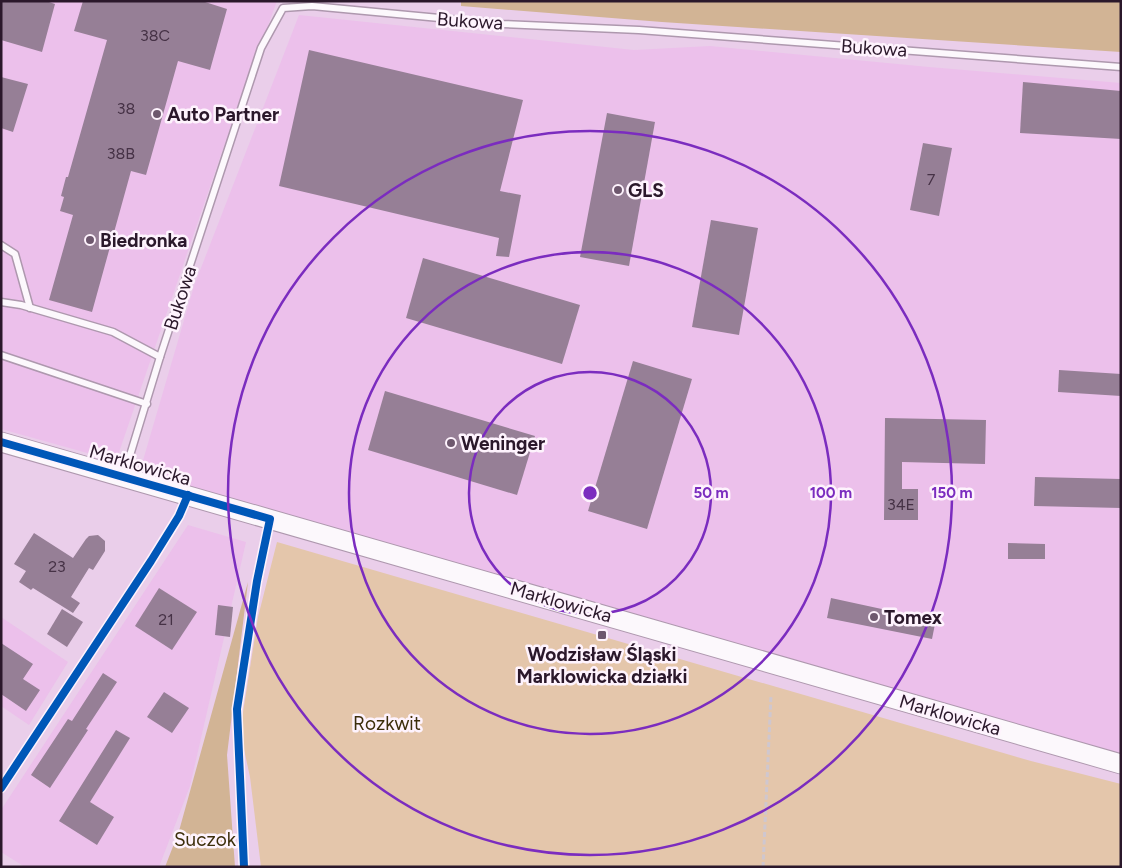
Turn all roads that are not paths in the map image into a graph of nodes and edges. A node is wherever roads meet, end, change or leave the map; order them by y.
1 (1121, 67) edge
2 (1, 245) edge
3 (1, 302) edge
4 (30, 308) junction
5 (1, 355) edge
6 (160, 357) junction
7 (147, 404) junction
8 (1, 442) edge
9 (123, 476) junction
10 (188, 495) junction
11 (1121, 764) edge
12 (1, 788) edge

1 - 6 lane, Bukowa
2 - 4 lane
3 - 4 lane
4 - 6 lane
5 - 7 lane
6 - 7 lane, Bukowa
7 - 9 lane, Bukowa
8 - 9 main road, Marklowicka
9 - 10 main road, Marklowicka
10 - 11 main road, Marklowicka
10 - 12 lane

